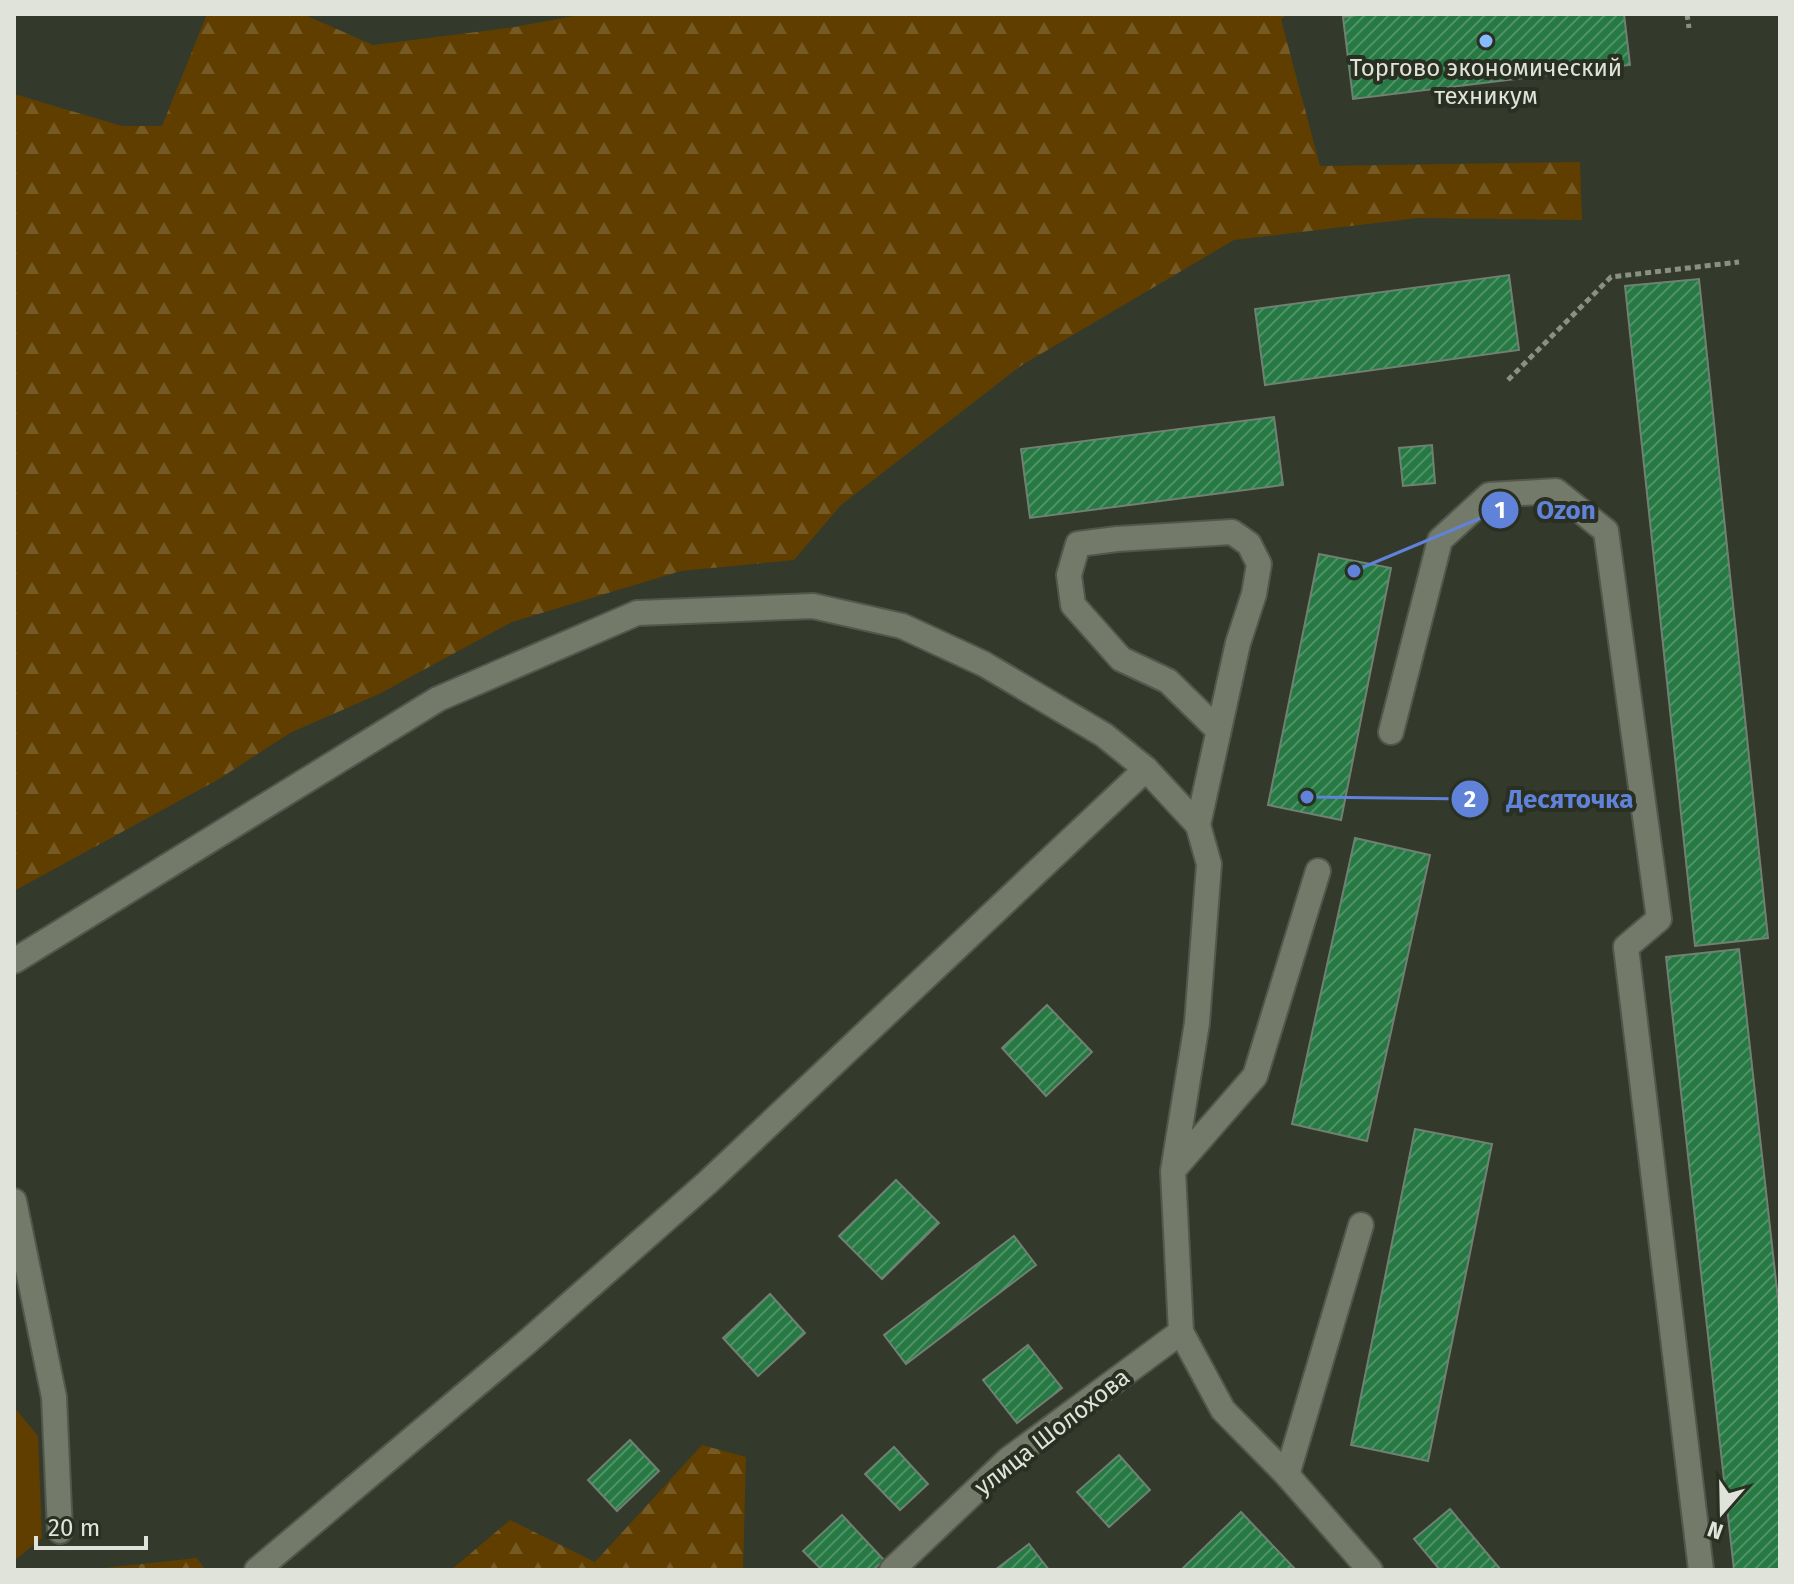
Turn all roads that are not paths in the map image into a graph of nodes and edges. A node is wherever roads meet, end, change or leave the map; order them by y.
1 (1218, 730) junction
2 (1391, 732) dead end
3 (1146, 769) junction
4 (1198, 825) junction
5 (1318, 871) dead end
6 (14, 961) edge
7 (1173, 1171) junction
8 (14, 1201) edge
9 (1361, 1225) dead end
10 (1181, 1332) junction
11 (1287, 1475) junction
12 (60, 1531) dead end
13 (257, 1570) edge
14 (892, 1570) edge
15 (1370, 1570) edge
16 (1701, 1570) edge

1 - 1 street
1 - 4 street
2 - 16 street
3 - 4 street
3 - 6 street
3 - 13 street
4 - 7 street
5 - 7 street
7 - 10 street
8 - 12 street
9 - 11 street
10 - 11 street
10 - 14 street, улица Шолохова
11 - 15 street

